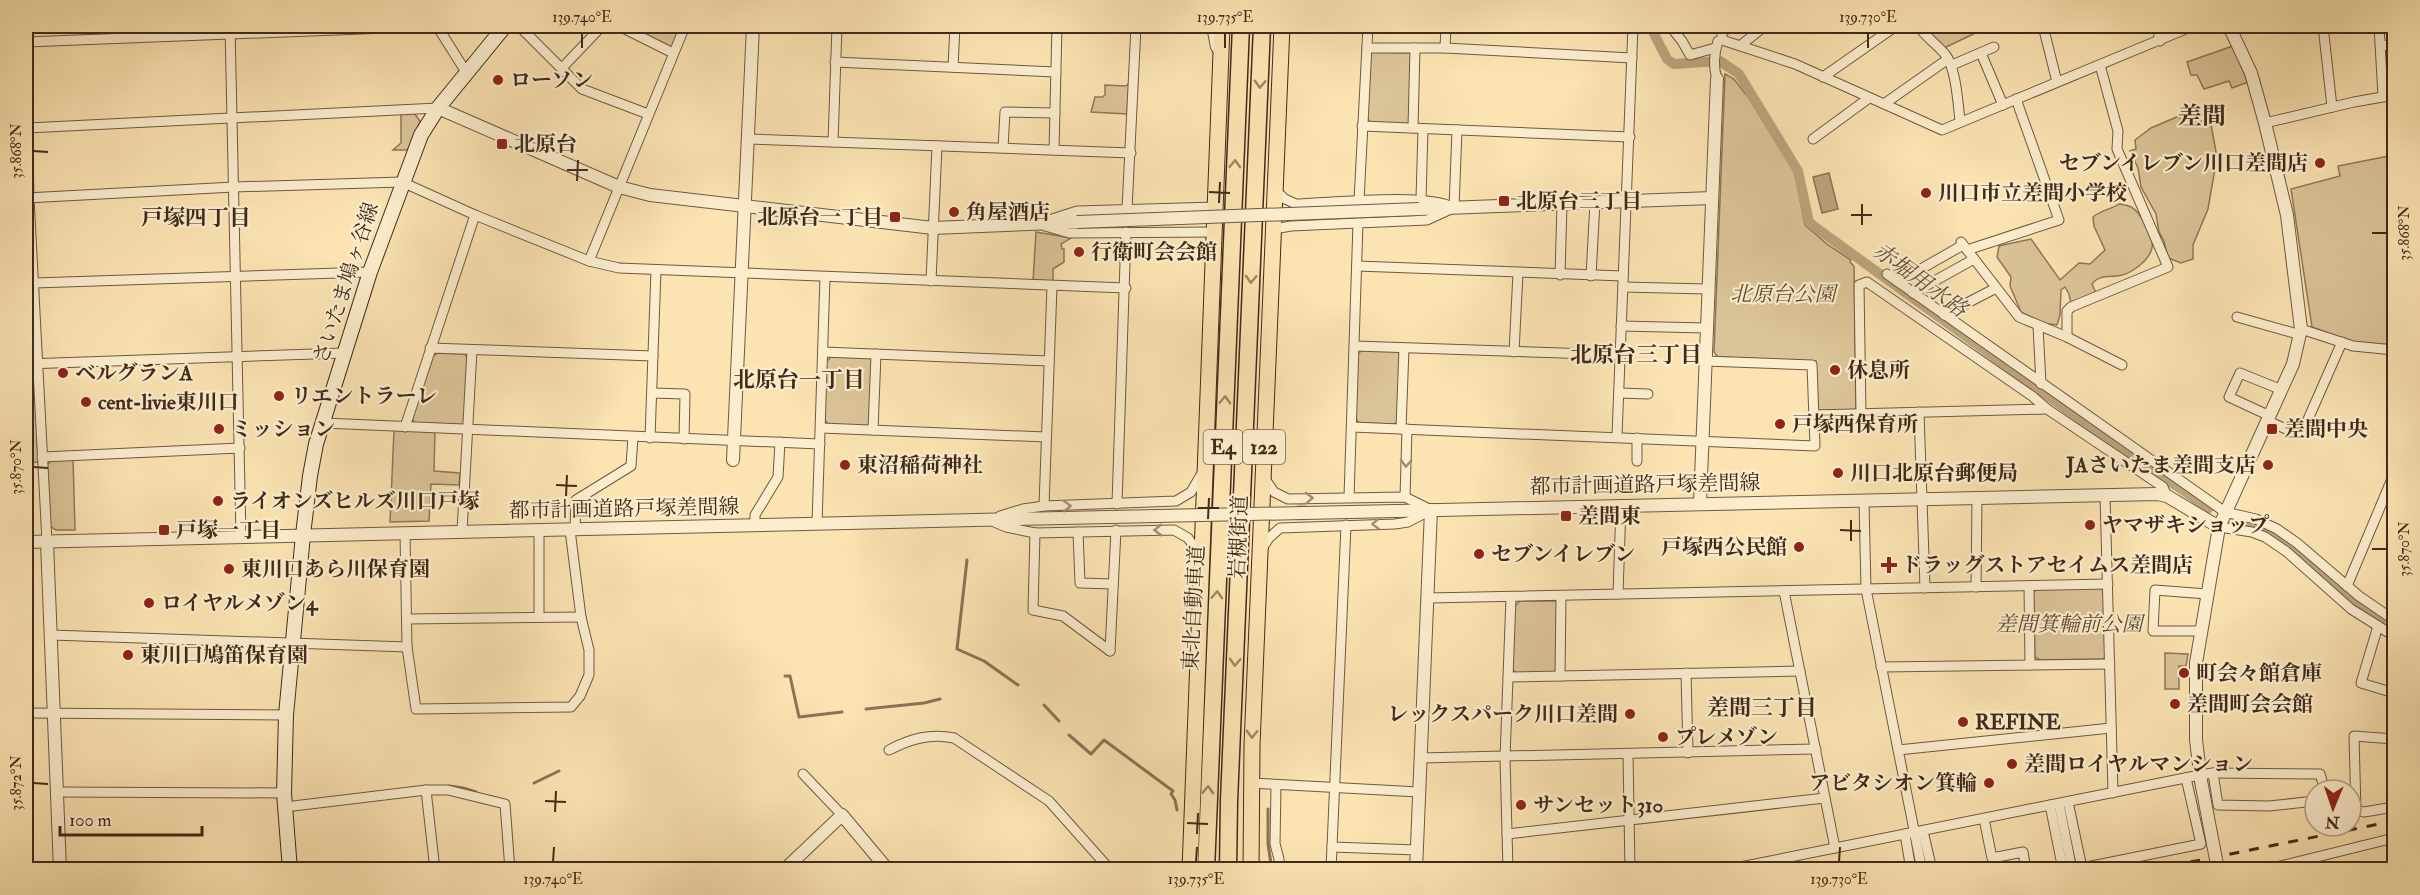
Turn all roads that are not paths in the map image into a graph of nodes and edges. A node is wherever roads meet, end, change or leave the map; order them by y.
1 (437, 26) edge
2 (505, 26) edge
3 (519, 26) edge
4 (602, 26) edge
5 (620, 26) edge
6 (686, 26) edge
7 (753, 26) edge
8 (837, 26) edge
9 (955, 26) edge
10 (1057, 26) edge
11 (1136, 26) edge
12 (1213, 26) edge
13 (1222, 26) edge
14 (1241, 26) edge
15 (1262, 26) edge
16 (1282, 26) edge
17 (1368, 26) edge
18 (1446, 26) edge
19 (1633, 26) edge
20 (1670, 26) edge
21 (1729, 26) edge
22 (1765, 26) edge
23 (1896, 26) edge
24 (1918, 26) edge
25 (2043, 26) edge
26 (2157, 26) edge
27 (2193, 26) edge
28 (2229, 26) edge
29 (2323, 26) edge
30 (2379, 26) edge
31 (304, 29) edge
32 (231, 30) edge
33 (1722, 40) junction
34 (2160, 41) junction
35 (26, 42) edge
36 (1741, 45) junction
37 (2381, 45) junction
38 (2394, 46) edge
39 (1994, 47) dead end
40 (1367, 48) junction
41 (1415, 48) junction
42 (1445, 48) junction
43 (1715, 52) junction
44 (673, 53) junction
45 (1981, 53) junction
46 (1632, 58) junction
47 (26, 61) edge
48 (835, 62) junction
49 (1950, 62) junction
50 (1221, 63) junction
51 (2100, 65) junction
52 (953, 67) junction
53 (562, 68) junction
54 (466, 72) junction
55 (1056, 72) junction
56 (1715, 75) joint
57 (1823, 77) junction
58 (2057, 82) junction
59 (2394, 95) edge
60 (2383, 96) junction
61 (1869, 98) junction
62 (2016, 99) junction
63 (1884, 104) junction
64 (2003, 105) junction
65 (2332, 107) junction
66 (438, 108) junction
67 (1055, 113) junction
68 (648, 114) junction
69 (231, 117) junction
70 (1960, 122) junction
71 (2265, 123) junction
72 (1362, 126) junction
73 (27, 128) junction
74 (1418, 128) junction
75 (1456, 130) junction
76 (1630, 137) junction
77 (748, 139) junction
78 (1813, 139) dead end
79 (833, 142) junction
80 (938, 146) junction
81 (1003, 148) junction
82 (1054, 150) junction
83 (1131, 153) junction
84 (402, 182) junction
85 (234, 187) junction
86 (619, 187) junction
87 (1275, 190) junction
88 (27, 198) edge
89 (1712, 198) junction
90 (1359, 201) junction
91 (1628, 201) junction
92 (1595, 202) junction
93 (1420, 204) junction
94 (1562, 204) junction
95 (745, 206) junction
96 (1216, 207) junction
97 (1454, 208) junction
98 (1127, 209) junction
99 (476, 215) junction
100 (1358, 223) junction
101 (1037, 224) junction
102 (933, 228) junction
103 (1274, 230) junction
104 (1126, 232) junction
105 (1215, 232) junction
106 (1964, 246) junction
107 (1974, 260) junction
108 (589, 261) junction
109 (1357, 266) junction
110 (656, 270) junction
111 (370, 272) junction
112 (742, 273) junction
113 (1518, 273) junction
114 (1887, 274) dead end
115 (236, 275) junction
116 (1560, 275) junction
117 (1591, 276) junction
118 (1623, 276) junction
119 (825, 277) junction
120 (931, 281) junction
121 (1898, 282) junction
122 (34, 283) junction
123 (1052, 286) junction
124 (1623, 287) junction
125 (1126, 288) junction
126 (1996, 288) junction
127 (1708, 289) junction
128 (1913, 293) junction
129 (1944, 315) junction
130 (2237, 317) dead end
131 (1621, 326) junction
132 (2038, 326) junction
133 (1706, 328) junction
134 (2301, 332) junction
135 (2067, 337) junction
136 (2342, 342) junction
137 (1355, 346) junction
138 (430, 348) junction
139 (1404, 348) junction
140 (472, 350) junction
141 (2394, 350) edge
142 (824, 352) junction
143 (1514, 352) junction
144 (344, 353) junction
145 (876, 354) junction
146 (1620, 355) junction
147 (237, 356) junction
148 (653, 356) junction
149 (1049, 361) junction
150 (1705, 361) junction
151 (26, 364) edge
152 (38, 364) junction
153 (2122, 365) dead end
154 (2041, 384) junction
155 (2282, 390) junction
156 (652, 393) junction
157 (1618, 393) junction
158 (1648, 394) dead end
159 (2047, 409) junction
160 (1919, 412) junction
161 (1861, 413) junction
162 (1814, 415) junction
163 (2269, 419) junction
164 (323, 423) junction
165 (405, 427) junction
166 (1352, 427) junction
167 (821, 428) junction
168 (1404, 429) junction
169 (467, 430) junction
170 (873, 430) junction
171 (1617, 436) junction
172 (633, 437) junction
173 (1046, 437) junction
174 (650, 438) junction
175 (1637, 438) junction
176 (684, 439) junction
177 (1702, 440) junction
178 (734, 441) junction
179 (780, 442) junction
180 (820, 444) junction
181 (240, 448) junction
182 (42, 457) junction
183 (733, 460) dead end
184 (1637, 461) dead end
185 (1206, 463) junction
186 (1262, 474) junction
187 (2394, 474) edge
188 (2105, 495) junction
189 (2168, 496) junction
190 (1349, 497) junction
191 (1404, 497) junction
192 (1977, 498) junction
193 (1923, 499) junction
194 (1864, 501) junction
195 (1117, 504) junction
196 (1700, 504) junction
197 (1622, 505) junction
198 (1431, 510) junction
199 (1043, 512) junction
200 (2225, 512) junction
201 (990, 520) junction
202 (817, 524) junction
203 (1346, 525) junction
204 (755, 526) junction
205 (2219, 527) junction
206 (539, 530) junction
207 (573, 530) junction
208 (1116, 530) junction
209 (462, 532) junction
210 (1078, 532) junction
211 (405, 533) junction
212 (1035, 533) junction
213 (303, 535) junction
214 (241, 537) junction
215 (26, 542) edge
216 (47, 542) junction
217 (1259, 555) junction
218 (1202, 560) junction
219 (1113, 584) junction
220 (2108, 584) junction
221 (2029, 586) junction
222 (2347, 586) junction
223 (1976, 587) junction
224 (1924, 588) junction
225 (1866, 589) junction
226 (1785, 591) junction
227 (1618, 594) junction
228 (2207, 594) junction
229 (1561, 596) junction
230 (1511, 597) junction
231 (1428, 598) junction
232 (538, 616) junction
233 (581, 617) junction
234 (406, 620) junction
235 (2394, 620) edge
236 (2378, 626) junction
237 (2200, 631) junction
238 (51, 634) junction
239 (2394, 636) edge
240 (293, 642) junction
241 (407, 647) junction
242 (2110, 664) junction
243 (2031, 665) junction
244 (1881, 667) junction
245 (1800, 671) junction
246 (1686, 674) junction
247 (1560, 676) junction
248 (1508, 677) junction
249 (2394, 693) edge
250 (26, 712) edge
251 (53, 713) junction
252 (286, 715) junction
253 (2111, 728) junction
254 (2394, 739) edge
255 (1816, 749) junction
256 (889, 750) dead end
257 (1898, 750) junction
258 (1688, 753) junction
259 (1628, 754) junction
260 (1420, 758) junction
261 (1505, 758) junction
262 (2213, 773) junction
263 (803, 774) dead end
264 (2186, 778) junction
265 (2200, 778) junction
266 (2321, 778) edge
267 (2354, 778) edge
268 (1251, 783) junction
269 (1276, 785) junction
270 (1335, 788) junction
271 (426, 790) junction
272 (57, 792) junction
273 (1419, 792) junction
274 (2113, 793) junction
275 (1825, 798) junction
276 (284, 800) junction
277 (2303, 802) edge
278 (2059, 806) junction
279 (2394, 807) edge
280 (2363, 812) edge
281 (842, 815) junction
282 (1984, 819) junction
283 (1629, 821) junction
284 (1919, 832) junction
285 (1507, 834) junction
286 (1905, 834) junction
287 (2394, 838) edge
288 (1332, 847) junction
289 (1835, 848) junction
290 (1417, 850) junction
291 (2311, 858) junction
292 (792, 867) edge
293 (60, 870) edge
294 (290, 870) edge
295 (435, 870) edge
296 (510, 870) edge
297 (888, 870) edge
298 (1114, 870) edge
299 (1190, 870) edge
300 (1206, 870) edge
301 (1228, 870) edge
302 (1251, 870) edge
303 (1279, 870) edge
304 (1331, 870) edge
305 (1416, 870) edge
306 (1509, 870) edge
307 (1630, 870) edge
308 (1725, 870) edge
309 (1911, 870) edge
310 (1922, 870) edge
311 (1932, 870) edge
312 (2026, 870) edge
313 (2062, 870) edge
314 (2072, 870) edge
315 (2218, 870) edge
316 (2264, 870) edge
317 (2313, 870) edge

1 - 31 street
1 - 54 street
2 - 54 main road, さいたま鳩ヶ谷線
3 - 53 street
4 - 53 street
5 - 44 street
6 - 44 street
7 - 77 street
8 - 48 street
9 - 52 street
10 - 55 street
11 - 83 street
12 - 50 street
13 - 50 highway, 岩槻街道
300 -> 14 highway, 東北自動車道 / E4
15 -> 301 highway, 東北自動車道 / E4
16 - 87 highway, 岩槻街道 / 122
17 - 40 street
18 - 42 street
19 - 46 street
20 - 43 street
21 - 33 street
22 - 36 street
23 - 57 street
24 - 49 street
25 - 58 street
26 - 34 street
27 - 34 street
28 - 71 street
29 - 65 street
30 - 37 street
31 - 32 street
32 - 35 street
32 - 69 street
33 - 36 street
33 - 43 street
34 - 51 street
36 - 57 street
37 - 38 street
37 - 60 street
39 - 45 street
40 - 41 street
40 - 72 street
41 - 42 street
41 - 74 street
42 - 46 street
43 - 56 street
44 - 68 street
45 - 49 street
45 - 64 street
46 - 76 street
47 - 73 street
48 - 52 street
48 - 79 street
49 - 63 street
49 - 70 street
50 - 96 highway, 岩槻街道
51 - 58 street
51 - 135 street
52 - 55 street
53 - 68 street
54 - 66 main road, さいたま鳩ヶ谷線
55 - 67 street
56 - 89 street
57 - 61 street
58 - 62 street
59 - 60 street
60 - 65 street
61 - 63 street
61 - 78 street
62 - 64 street
62 - 106 street
63 - 70 street
64 - 70 street
65 - 71 street
66 - 69 street
66 - 84 main road, さいたま鳩ヶ谷線
66 - 86 street
67 - 81 street
67 - 82 street
68 - 86 street
69 - 73 street
69 - 85 street
71 - 134 street
72 - 74 street
72 - 90 street
73 - 88 street
74 - 75 street
74 - 93 street
75 - 76 street
75 - 97 street
76 - 91 street
77 - 79 street
77 - 95 street
79 - 80 street
80 - 81 street
80 - 102 street
81 - 82 street
82 - 83 street
83 - 98 street
84 - 85 street
84 - 99 street
84 - 111 main road, さいたま鳩ヶ谷線
85 - 88 street
85 - 115 street
86 - 95 street
86 - 108 street
87 - 90 street
87 - 103 highway, 岩槻街道 / 122
88 - 122 street
89 - 91 street
89 - 127 street
90 - 93 street
91 - 92 street
91 - 118 street
92 - 94 street
92 - 117 street
93 - 97 street
93 - 101 street, bridge
94 - 97 street
94 - 116 street
95 - 102 street
95 - 112 street
96 - 98 street
96 - 105 highway, 岩槻街道
97 - 100 street
98 - 101 street
99 - 108 street
99 - 138 street
100 - 103 street
100 - 109 street
101 - 102 street
101 - 104 street
102 - 120 street
103 - 186 highway, 岩槻街道 / 122
104 - 105 street
104 - 125 street
105 - 185 highway, 岩槻街道
106 - 107 street
106 - 121 street
107 - 126 street
107 - 128 street
108 - 110 street
109 - 113 street
109 - 137 street
110 - 112 street
110 - 148 street
111 - 115 street
111 - 144 main road, さいたま鳩ヶ谷線
112 - 119 street
112 - 178 street
113 - 116 street
113 - 143 street
114 - 121 street
115 - 122 street
115 - 147 street
116 - 117 street
117 - 118 street
118 - 124 street
119 - 120 street
119 - 142 street
120 - 123 street
121 - 128 street
122 - 152 street
123 - 125 street
123 - 149 street
124 - 127 street
124 - 131 street
125 - 195 street
126 - 129 street
126 - 132 street
127 - 133 street
128 - 129 street
129 - 154 street
130 - 134 street
131 - 133 street
131 - 146 street
132 - 135 street
132 - 154 street
133 - 150 street
134 - 136 street
134 - 155 street
135 - 153 street
136 - 141 street
136 - 163 street
137 - 139 street
137 - 166 street
138 - 140 street
138 - 165 street
139 - 143 street
139 - 168 street
140 - 148 street
140 - 169 street
142 - 145 street
142 - 167 street
143 - 146 street
144 - 147 street
144 - 164 main road, さいたま鳩ヶ谷線
145 - 149 street
145 - 170 street
146 - 157 street
147 - 152 street
147 - 181 street
148 - 156 street
149 - 173 street
150 - 162 street
150 - 177 street
151 - 152 street
152 - 182 street
154 - 200 street
155 - 163 street
155 - 163 street
156 - 174 street
156 - 176 street
157 - 158 street
157 - 171 street
159 - 160 street
159 - 161 street
159 - 189 street
160 - 161 street
160 - 193 street
161 - 162 street
162 - 177 street
163 - 200 street
164 - 165 street
164 - 213 main road, さいたま鳩ヶ谷線
165 - 169 street
166 - 168 street
166 - 190 street
167 - 170 street
167 - 180 street
168 - 171 street
168 -> 191 street
169 - 172 street
169 - 209 street
170 - 173 street
171 - 175 street
172 - 174 street
172 - 207 street
173 - 199 street
174 - 176 street
175 - 177 street
175 - 184 street
176 - 178 street
177 - 196 street
178 - 179 street
178 - 183 street
179 - 180 street
179 - 204 street
180 - 202 street
181 - 182 street
181 - 214 street
182 - 216 street
185 - 195 street
185 - 218 highway, 岩槻街道
186 -> 190 street
186 - 217 highway, 岩槻街道 / 122
187 - 222 street
188 - 189 street, 都市計画道路戸塚差間線
188 - 192 street, 都市計画道路戸塚差間線
188 - 220 street
189 - 205 street, 都市計画道路戸塚差間線
190 - 191 street
191 - 198 street
192 - 193 street, 都市計画道路戸塚差間線
192 - 223 street
193 - 194 street, 都市計画道路戸塚差間線
193 - 224 street
194 - 196 street, 都市計画道路戸塚差間線
194 - 225 street
199 -> 195 street
196 - 197 street, 都市計画道路戸塚差間線
197 - 198 street, 都市計画道路戸塚差間線
197 - 227 street
198 - 199 street, 都市計画道路戸塚差間線, bridge
198 -> 203 street
198 - 231 street
199 - 201 street, 都市計画道路戸塚差間線
200 - 205 street
200 - 222 street
201 - 202 street, 都市計画道路戸塚差間線
201 - 212 street
202 - 204 street, 都市計画道路戸塚差間線
203 - 217 street
203 - 270 street
204 - 207 street, 都市計画道路戸塚差間線
205 - 228 street
205 - 236 street
206 - 207 street, 都市計画道路戸塚差間線
206 - 209 street, 都市計画道路戸塚差間線
206 - 232 street
207 - 233 street
208 - 210 street
218 -> 208 street
208 - 219 street
209 - 211 street, 都市計画道路戸塚差間線
210 - 212 street
210 - 219 street
211 - 213 street, 都市計画道路戸塚差間線
211 - 234 street
212 - 219 street
213 - 214 street, 都市計画道路戸塚差間線
213 - 240 main road, さいたま鳩ヶ谷線
214 - 216 street, 都市計画道路戸塚差間線
215 - 216 street, 都市計画道路戸塚差間線
216 - 238 street
217 -> 268 highway, 岩槻街道 / 122
218 - 299 highway, 岩槻街道
220 - 221 street
220 - 242 street
221 - 223 street
221 - 243 street
222 - 235 street
223 - 224 street
224 - 225 street
225 - 226 street
225 - 244 street
226 - 227 street
226 - 245 street
227 - 229 street
228 - 237 street
228 - 237 street
229 - 230 street
229 - 247 street
230 - 231 street
230 - 248 street
231 - 260 street
232 - 233 street
232 - 234 street
233 - 241 street
234 - 241 street
236 - 239 street
236 - 249 street
237 - 265 street
238 - 240 street
238 - 251 street
240 - 241 street
240 - 252 main road, さいたま鳩ヶ谷線
242 - 243 street
242 - 253 street
243 - 244 street
244 - 257 street
245 - 246 street
245 - 255 street
246 - 247 street
246 - 258 street
247 - 248 street
248 - 261 street
250 - 251 street
251 - 252 street
251 - 272 street
252 - 276 main road, さいたま鳩ヶ谷線
253 - 257 street
253 - 274 street
254 - 267 street
255 - 258 street
255 - 275 street
256 - 298 street
257 - 284 street
258 - 259 street
259 - 261 street
259 - 283 street
260 - 261 street
260 - 273 street
261 - 285 street
262 - 265 street
262 - 266 street
262 - 277 street
263 - 281 street
264 - 265 street
264 - 274 street
264 - 278 street
265 - 315 street, bridge
268 - 269 street
268 - 302 highway, 岩槻街道 / 122
269 - 270 street
269 - 303 street
270 - 273 street
270 - 288 street
271 - 276 street
271 - 295 street
271 - 296 street
272 - 276 street
272 - 293 street
273 - 290 street
274 - 278 street
275 - 283 street
275 - 289 street
276 - 294 main road, さいたま鳩ヶ谷線
278 - 282 street
278 - 313 street
278 - 314 street
279 - 280 street
281 - 292 street
281 - 297 street
282 - 284 street
282 - 312 street
283 - 285 street
283 - 307 street
284 - 286 street
284 - 310 street
284 - 311 street
285 - 306 street
286 - 289 street
286 - 309 street
287 - 291 street
288 - 290 street
288 - 304 street
289 - 308 street
290 - 305 street
291 - 316 street
291 - 317 street

